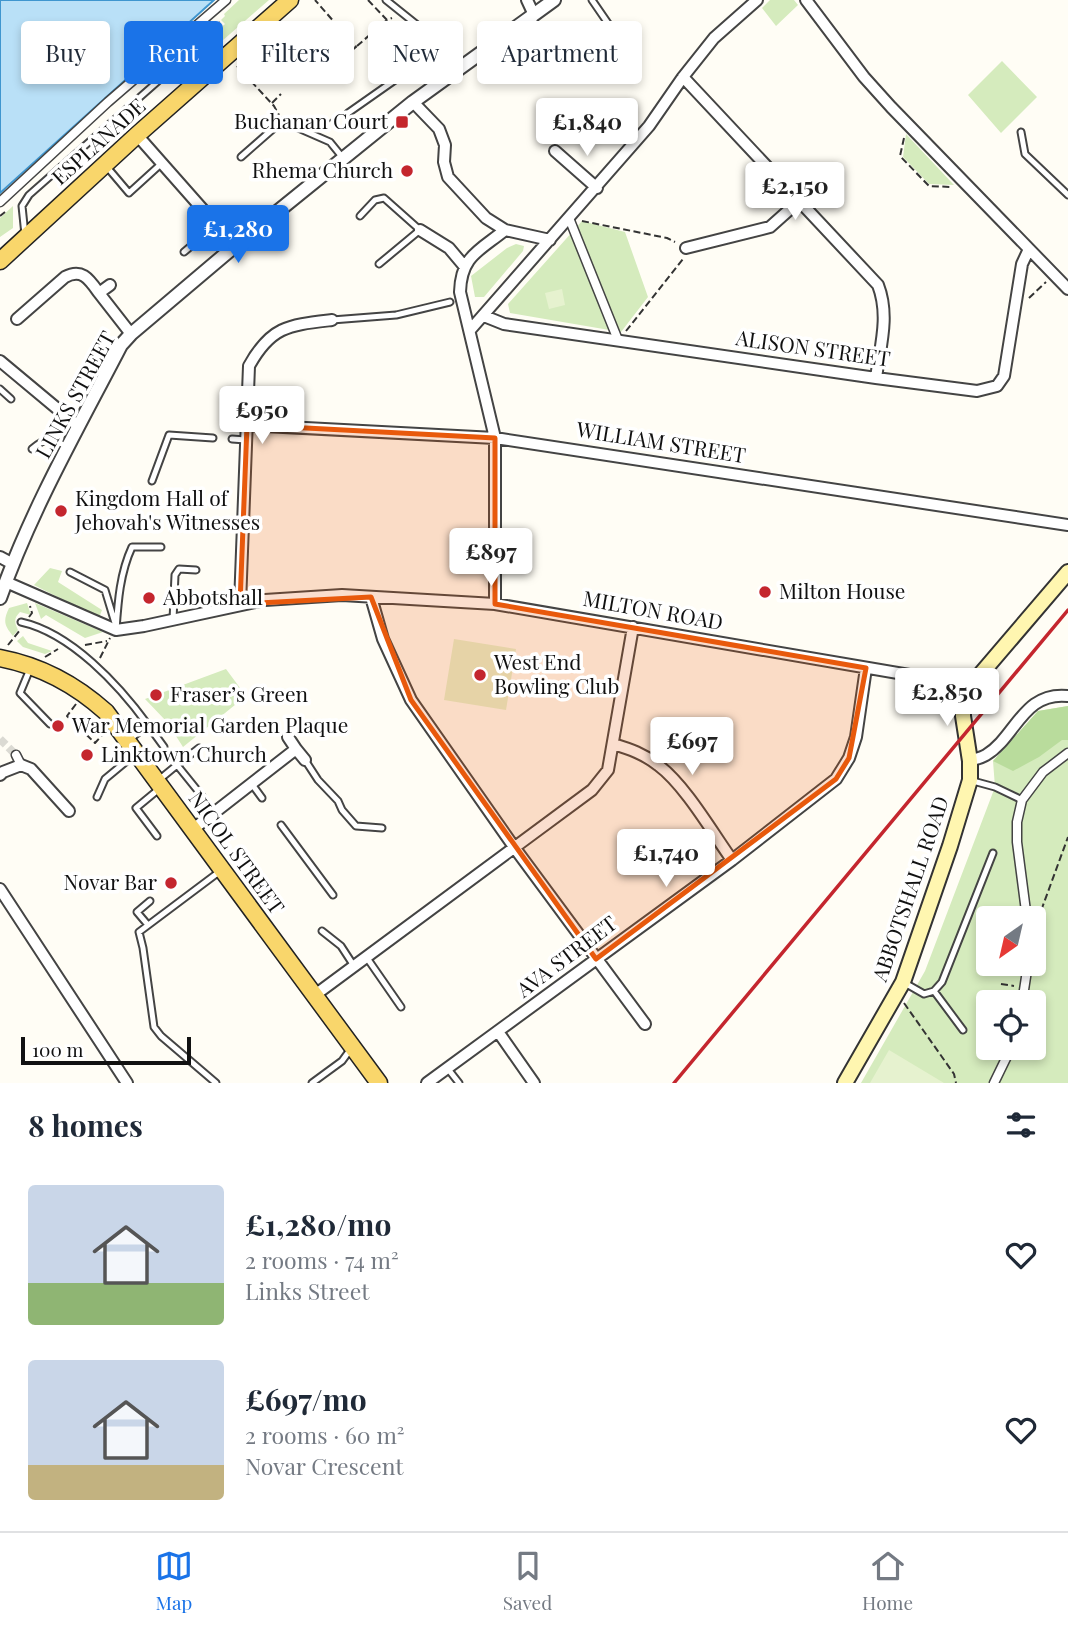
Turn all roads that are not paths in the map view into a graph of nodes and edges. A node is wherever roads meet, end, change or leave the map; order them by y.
1 (226, 0) edge
2 (290, 0) edge
3 (386, 0) edge
4 (527, 0) edge
5 (554, 0) edge
6 (592, 0) edge
7 (757, 0) edge
8 (806, 0) edge
9 (532, 16) junction
10 (411, 21) edge
11 (223, 60) edge
12 (463, 64) edge
13 (682, 77) junction
14 (155, 84) edge
15 (195, 84) edge
16 (389, 84) edge
17 (436, 84) edge
18 (413, 102) junction
19 (348, 113) road end
20 (1021, 132) dead end
21 (137, 135) junction
22 (555, 151) dead end
23 (241, 157) dead end
24 (343, 158) junction
25 (162, 163) junction
26 (105, 164) junction
27 (597, 188) junction
28 (1068, 195) edge
29 (0, 202) edge
30 (798, 202) junction
31 (360, 216) dead end
32 (569, 218) junction
33 (216, 225) junction
34 (420, 229) junction
35 (505, 230) junction
36 (25, 238) junction
37 (550, 240) junction
38 (235, 246) junction
39 (686, 248) road end
40 (1029, 249) junction
41 (184, 252) dead end
42 (4, 253) edge
43 (379, 264) dead end
44 (465, 267) junction
45 (110, 285) dead end
46 (1068, 289) edge
47 (99, 293) junction
48 (18, 302) dead end
49 (450, 302) dead end
50 (484, 316) junction
51 (332, 320) joint
52 (471, 329) junction
53 (131, 334) junction
54 (618, 340) junction
55 (0, 361) edge
56 (876, 378) junction
57 (0, 389) edge
58 (11, 399) dead end
59 (247, 425) junction
60 (78, 426) junction
61 (213, 438) dead end
62 (495, 438) junction
63 (232, 439) dead end
64 (246, 440) junction
65 (68, 447) junction
66 (32, 449) dead end
67 (152, 481) dead end
68 (1068, 525) edge
69 (161, 547) dead end
70 (0, 557) edge
71 (13, 564) junction
72 (196, 570) dead end
73 (70, 572) dead end
74 (1068, 572) edge
75 (6, 582) junction
76 (371, 597) junction
77 (0, 598) edge
78 (240, 604) junction
79 (495, 604) junction
80 (173, 620) junction
81 (23, 623) road end
82 (634, 627) junction
83 (116, 630) junction
84 (2, 654) edge
85 (32, 666) junction
86 (866, 668) junction
87 (965, 696) junction
88 (1068, 696) edge
89 (50, 724) dead end
90 (148, 725) junction
91 (288, 737) dead end
92 (614, 744) junction
93 (132, 747) junction
94 (164, 747) dead end
95 (199, 748) dead end
96 (296, 749) junction
97 (1068, 752) edge
98 (305, 760) joint
99 (970, 761) junction
100 (177, 765) junction
101 (0, 775) edge
102 (970, 780) junction
103 (251, 783) junction
104 (160, 784) junction
105 (202, 796) dead end
106 (97, 797) dead end
107 (262, 798) dead end
108 (1022, 800) junction
109 (69, 811) dead end
110 (281, 825) dead end
111 (382, 828) dead end
112 (192, 830) junction
113 (157, 836) dead end
114 (514, 846) junction
115 (992, 853) dead end
116 (732, 860) junction
117 (222, 869) junction
118 (0, 889) edge
119 (333, 895) dead end
120 (150, 901) dead end
121 (1025, 906) edge
122 (148, 925) junction
123 (322, 931) dead end
124 (366, 956) junction
125 (596, 958) junction
126 (354, 966) junction
127 (900, 988) junction
128 (934, 991) junction
129 (315, 995) junction
130 (401, 1007) dead end
131 (645, 1024) dead end
132 (963, 1030) dead end
133 (499, 1033) junction
134 (352, 1048) junction
135 (1005, 1060) edge
136 (448, 1068) junction
137 (127, 1083) edge
138 (216, 1083) edge
139 (312, 1083) edge
140 (379, 1083) edge
141 (427, 1083) edge
142 (459, 1083) edge
143 (534, 1083) edge
144 (845, 1083) edge
145 (994, 1083) edge

1 - 29 street
2 - 11 main road, ESPLANADE
3 - 10 lane
4 - 9 street
5 - 9 street, LINKS STREET
6 - 9 lane
7 - 13 street
8 - 40 street
9 - 12 street, LINKS STREET
13 - 27 street
13 - 30 street
14 - 36 lane
15 - 21 main road, ESPLANADE
16 - 19 lane
17 - 18 street, LINKS STREET
18 - 24 street, LINKS STREET
18 - 35 street
20 - 28 lane
21 - 25 street
21 - 26 main road, ESPLANADE
22 - 27 street
23 - 24 lane
24 - 38 street, LINKS STREET
25 - 26 lane
25 - 33 street
26 - 36 main road, ESPLANADE
27 - 32 street
30 - 39 street
30 - 56 street
31 - 34 lane
32 - 37 street
32 - 54 street
33 - 38 street
33 - 41 lane
34 - 43 lane
34 - 44 street
35 - 37 street
35 - 44 street
36 - 42 main road, ESPLANADE
37 - 50 street
38 - 53 street, LINKS STREET
40 - 46 street
40 - 56 street, ALISON STREET
44 - 52 street
45 - 47 street
47 - 48 street
47 - 53 street
49 - 51 lane
50 - 52 street
50 - 54 street, ALISON STREET
51 - 59 street
52 - 62 street
53 - 60 street, LINKS STREET
54 - 56 street, ALISON STREET
55 - 60 street
57 - 58 lane
59 - 62 street, WILLIAM STREET
59 - 64 street
60 - 65 street, LINKS STREET
61 - 67 lane
62 - 68 street, WILLIAM STREET
62 - 79 street
63 - 64 lane
64 - 78 street
65 - 66 lane
65 - 71 street, LINKS STREET
69 - 83 lane
70 - 71 street
71 - 75 street, LINKS STREET
72 - 80 lane
73 - 83 lane
74 - 87 main road
75 - 77 street, LINKS STREET
75 - 83 street
76 - 78 street, MILTON ROAD
76 - 79 street, MILTON ROAD
76 - 114 street
78 - 80 street, MILTON ROAD
79 - 82 street, MILTON ROAD
80 - 83 street, MILTON ROAD
81 - 90 lane
82 - 86 street, MILTON ROAD
82 - 92 street
84 - 85 main road, NICOL STREET
85 - 89 lane
85 - 93 main road, NICOL STREET
86 - 87 street, MILTON ROAD
86 - 116 street, AVA STREET
87 - 99 main road, ABBOTSHALL ROAD
88 - 99 street
90 - 93 lane
90 - 94 lane
91 - 96 street
92 - 114 street
92 - 116 street
93 - 104 main road, NICOL STREET
93 - 106 lane
95 - 100 lane
96 - 98 street
96 - 103 street
97 - 108 street
98 - 111 lane
99 - 102 main road, ABBOTSHALL ROAD
100 - 104 lane
100 - 105 lane
101 - 109 street
102 - 108 lane
102 - 127 main road, ABBOTSHALL ROAD
103 - 107 lane
103 - 112 street
104 - 112 main road, NICOL STREET
104 - 113 lane
108 - 121 street
110 - 119 lane
112 - 117 main road, NICOL STREET
114 - 124 street
114 - 125 street
115 - 128 lane
116 - 125 street, AVA STREET
117 - 122 lane
117 - 129 main road, NICOL STREET
118 - 137 street
120 - 122 lane
122 - 138 lane
123 - 126 lane
124 - 126 street
124 - 130 lane
125 - 131 street
125 - 133 street, AVA STREET
126 - 129 street
127 - 128 lane
127 - 144 main road, ABBOTSHALL ROAD
128 - 132 lane
129 - 134 main road, NICOL STREET
133 - 136 street, AVA STREET
133 - 143 street
134 - 139 lane
134 - 140 main road, NICOL STREET
135 - 145 street
136 - 141 street, AVA STREET
136 - 142 lane

